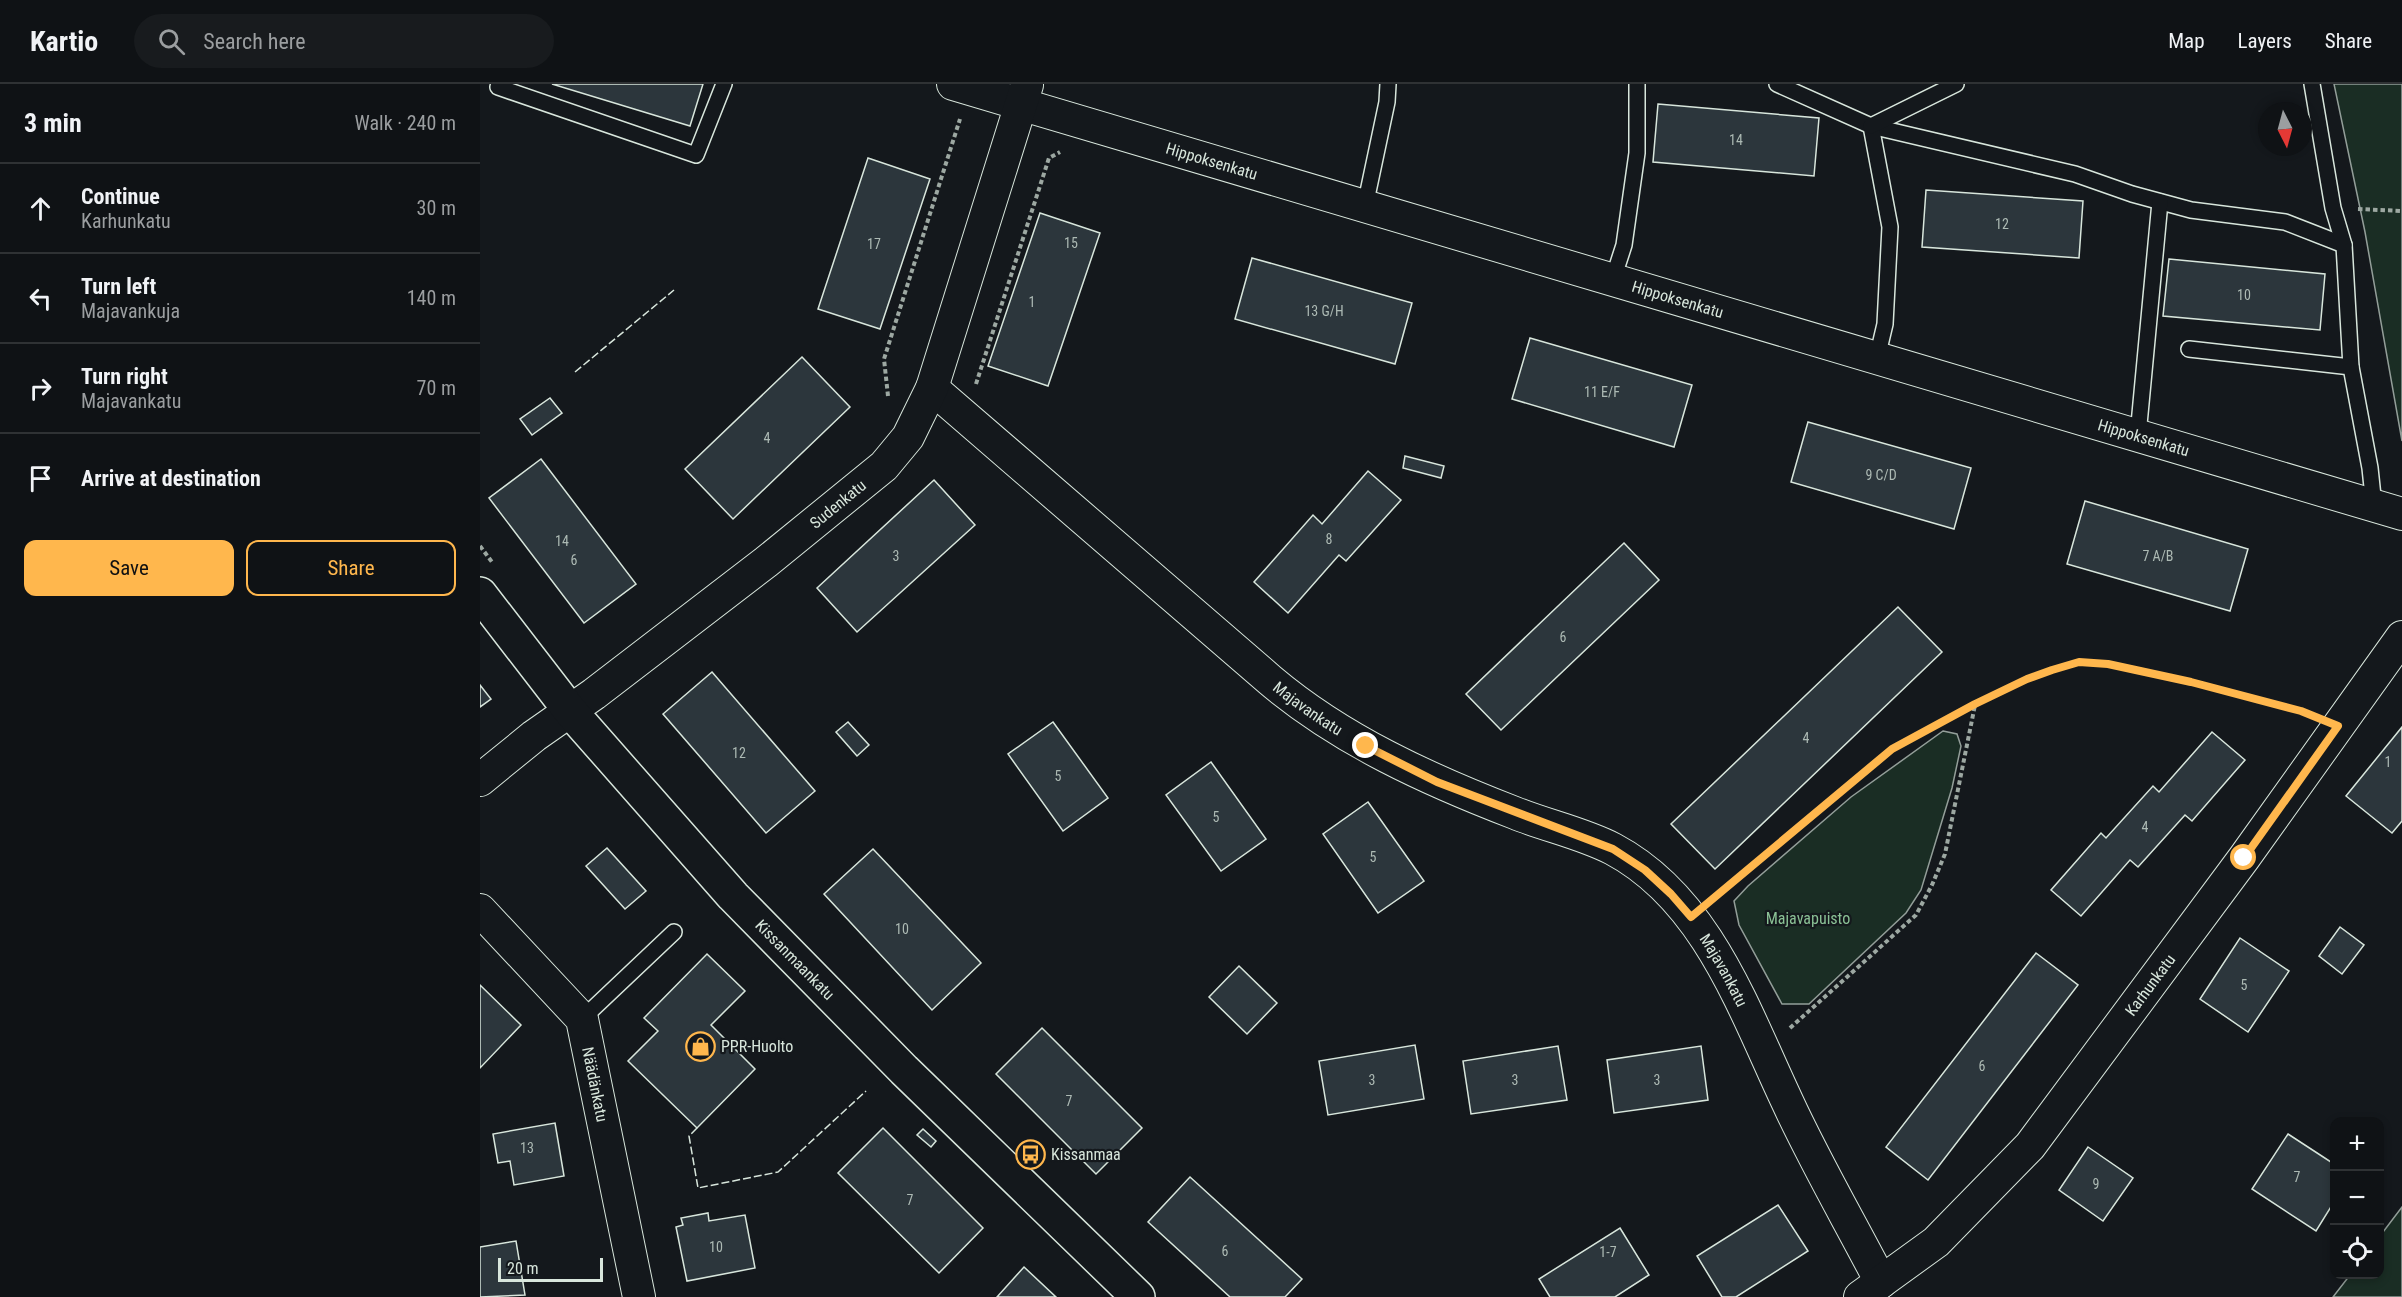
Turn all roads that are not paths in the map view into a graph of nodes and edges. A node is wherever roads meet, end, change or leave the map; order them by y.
1 (724, 84) edge
2 (1388, 84) edge
3 (1637, 84) edge
4 (1777, 84) edge
5 (1956, 84) edge
6 (2312, 84) edge
7 (495, 85) edge
8 (1024, 94) edge
9 (957, 98) edge
10 (1871, 126) junction
11 (2160, 202) junction
12 (1365, 206) junction
13 (2344, 245) junction
14 (1613, 279) junction
15 (2189, 349) dead end
16 (1877, 358) junction
17 (2351, 368) junction
18 (932, 388) junction
19 (2138, 435) junction
20 (2388, 510) edge
21 (480, 594) edge
22 (2402, 637) edge
23 (571, 711) junction
24 (480, 780) edge
25 (480, 910) edge
26 (674, 932) dead end
27 (582, 1019) junction
28 (1870, 1289) edge
29 (639, 1297) edge
30 (1138, 1297) edge

1 - 7 lane
2 - 12 lane
3 - 14 lane
4 - 10 lane
5 - 10 lane
6 - 13 lane
8 - 9 street, Hippoksenkatu
8 - 12 street, Hippoksenkatu
8 - 18 street, Sudenkatu
10 - 11 lane
10 - 16 lane
11 - 13 lane
11 - 19 lane
12 - 14 street, Hippoksenkatu
13 - 17 lane
14 - 16 street, Hippoksenkatu
15 - 17 lane
16 - 19 street, Hippoksenkatu
17 - 20 lane
18 - 23 street, Sudenkatu
18 - 28 street, Majavankatu
19 - 20 street, Hippoksenkatu
21 - 23 street, Kissanmaankatu
22 - 28 street, Karhunkatu
23 - 24 street, Sudenkatu
23 - 30 street, Kissanmaankatu
25 - 27 street
26 - 27 lane
27 - 29 street, Näädänkatu

